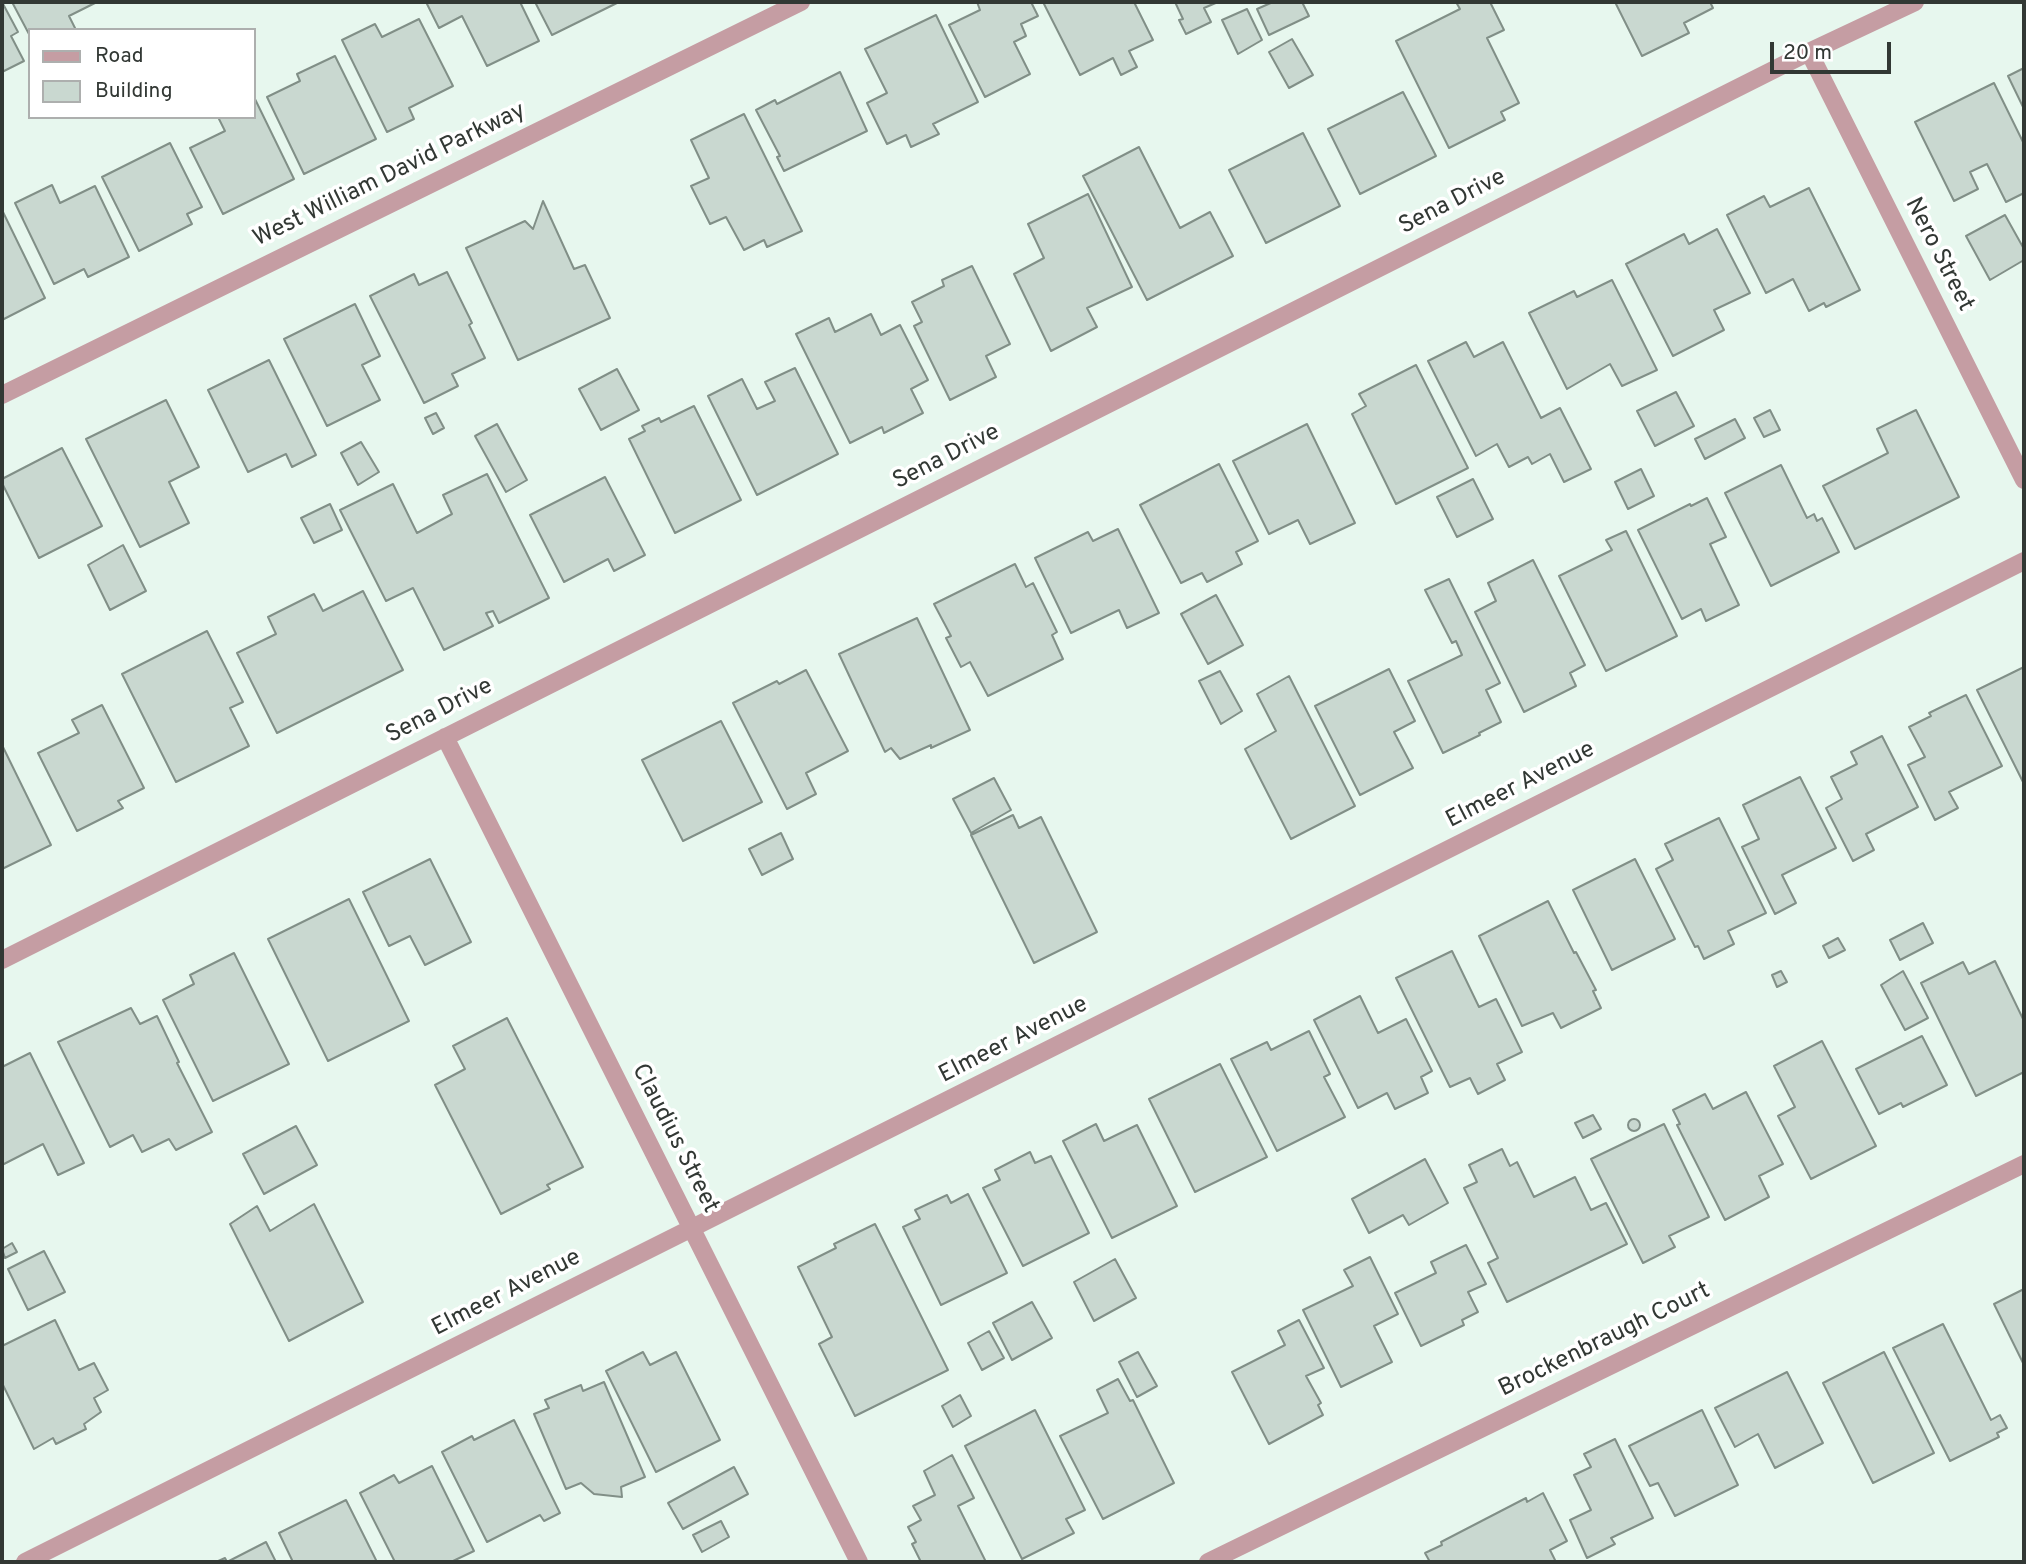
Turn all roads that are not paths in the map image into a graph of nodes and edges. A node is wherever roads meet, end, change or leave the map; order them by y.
1 (801, 2) edge
2 (1915, 2) edge
3 (1809, 52) junction
4 (2, 395) edge
5 (2024, 480) edge
6 (2024, 561) edge
7 (445, 737) junction
8 (2, 960) edge
9 (2024, 1164) edge
10 (692, 1230) junction
11 (25, 1562) edge
12 (859, 1562) edge
13 (1208, 1562) edge

1 - 4 street, West William David Parkway
2 - 3 street, Sena Drive
3 - 5 street, Nero Street
3 - 7 street, Sena Drive
6 - 10 street, Elmeer Avenue
7 - 8 street, Sena Drive
7 - 10 street, Claudius Street
9 - 13 street, Brockenbraugh Court
10 - 11 street, Elmeer Avenue
10 - 12 street, Claudius Street

